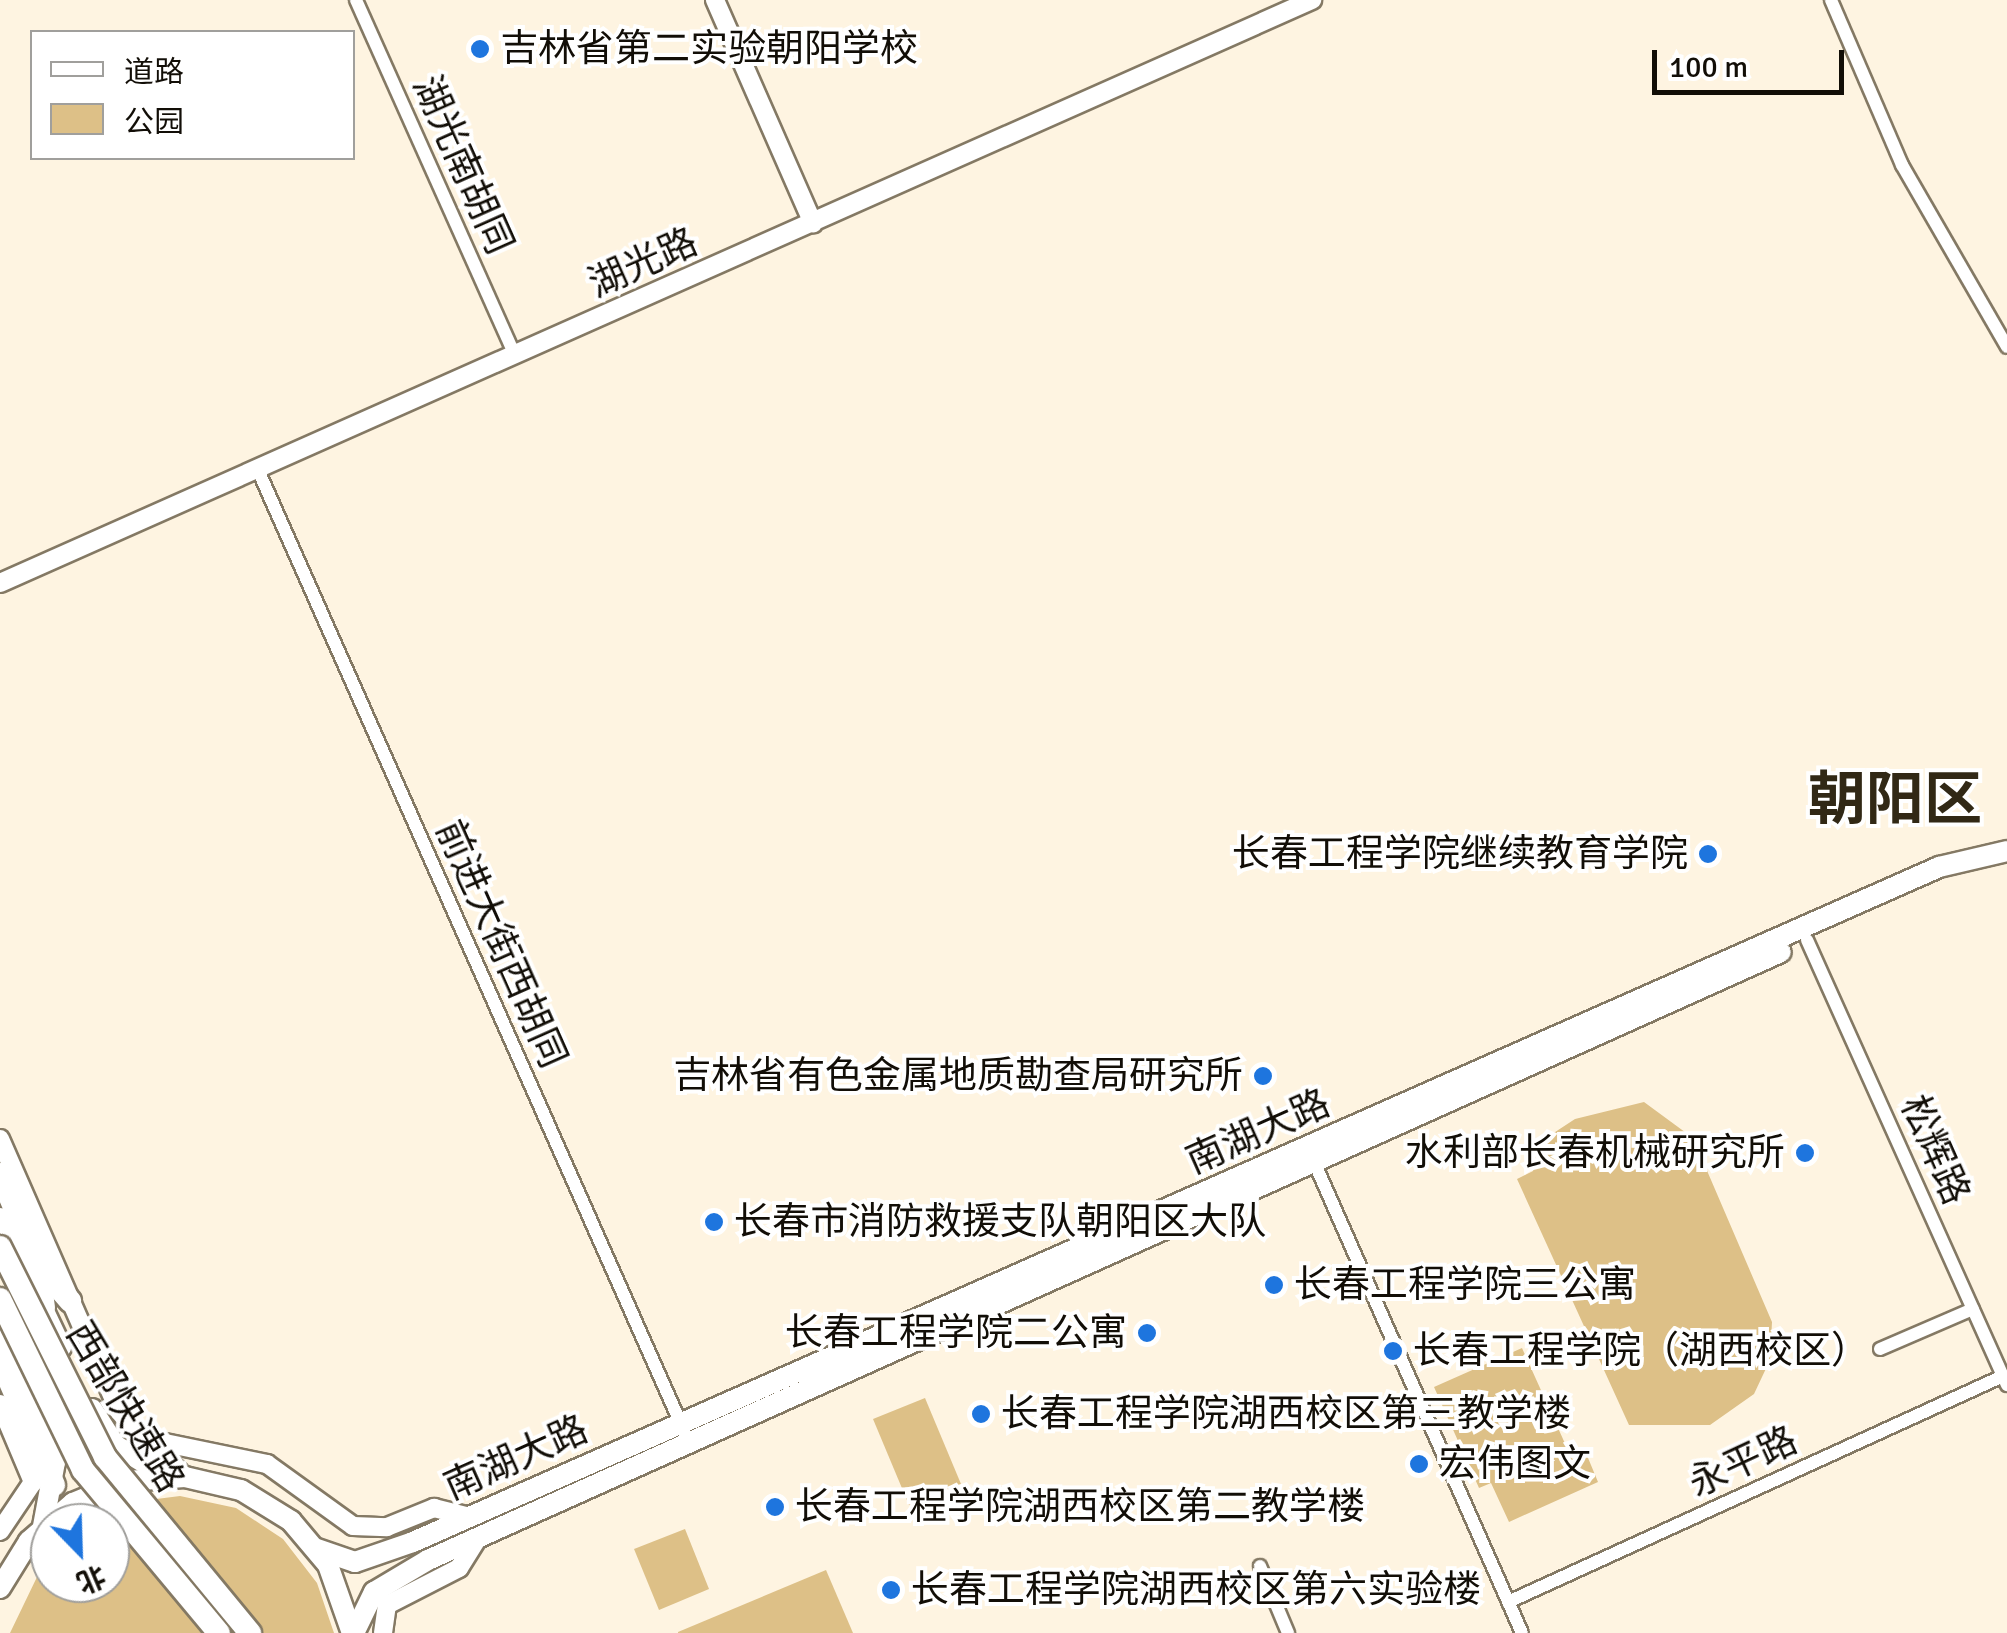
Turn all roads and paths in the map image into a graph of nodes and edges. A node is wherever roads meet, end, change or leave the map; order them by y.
1 (356, 0) edge
2 (715, 0) edge
3 (1312, 0) edge
4 (1832, 0) edge
5 (814, 223) junction
6 (2007, 347) edge
7 (515, 356) junction
8 (258, 470) junction
9 (0, 583) edge
10 (2007, 851) edge
11 (2007, 865) edge
12 (1807, 940) junction
13 (0, 1139) edge
14 (1311, 1155) junction
15 (0, 1174) edge
16 (8, 1215) edge
17 (0, 1247) edge
18 (38, 1264) junction
19 (0, 1299) edge
20 (70, 1301) junction
21 (44, 1308) junction
22 (1973, 1309) junction
23 (0, 1326) edge
24 (1880, 1349) dead end
25 (0, 1359) edge
26 (2005, 1380) edge
27 (0, 1404) edge
28 (125, 1419) junction
29 (685, 1433) junction
30 (175, 1476) junction
31 (54, 1484) junction
32 (49, 1503) edge
33 (77, 1503) edge
34 (469, 1517) junction
35 (0, 1531) edge
36 (478, 1537) junction
37 (30, 1544) edge
38 (317, 1549) junction
39 (1260, 1566) dead end
40 (0, 1588) edge
41 (1508, 1602) junction
42 (219, 1633) edge
43 (250, 1633) edge
44 (353, 1633) edge
45 (383, 1633) edge
46 (1288, 1633) edge
47 (1522, 1633) edge

1 - 7 street, 湖光南胡同
2 - 5 street
3 - 5 street, 湖光路
4 - 6 street
5 - 7 street, 湖光路
7 - 8 street, 湖光路
8 - 9 street, 湖光路
8 - 29 street, 前进大街西胡同
10 - 14 main road, 南湖大路
11 - 12 main road, 南湖大路
12 - 14 main road, 南湖大路
12 - 22 street, 松辉路
13 - 20 street
14 - 29 main road, 南湖大路
14 - 41 street
15 - 16 highway
16 - 18 highway
16 - 21 main road
17 - 43 highway, 西部快速路, bridge
18 - 20 highway
18 - 21 highway
19 - 42 highway, 西部快速路, bridge
20 - 28 street
21 - 30 main road
22 - 24 street
22 - 26 street, 松辉路
23 - 31 main road
25 - 31 highway
26 - 41 street, 永平路
27 - 35 street
28 - 30 main road
28 - 34 street
29 - 34 main road, 南湖大路
29 - 36 main road, 南湖大路
30 - 33 main road
30 - 38 main road
31 - 32 main road
34 - 38 main road, 南湖大路
36 - 44 main road, 南湖大路
36 - 45 street
37 - 40 main road
38 - 44 main road
39 - 46 street
41 - 47 street

